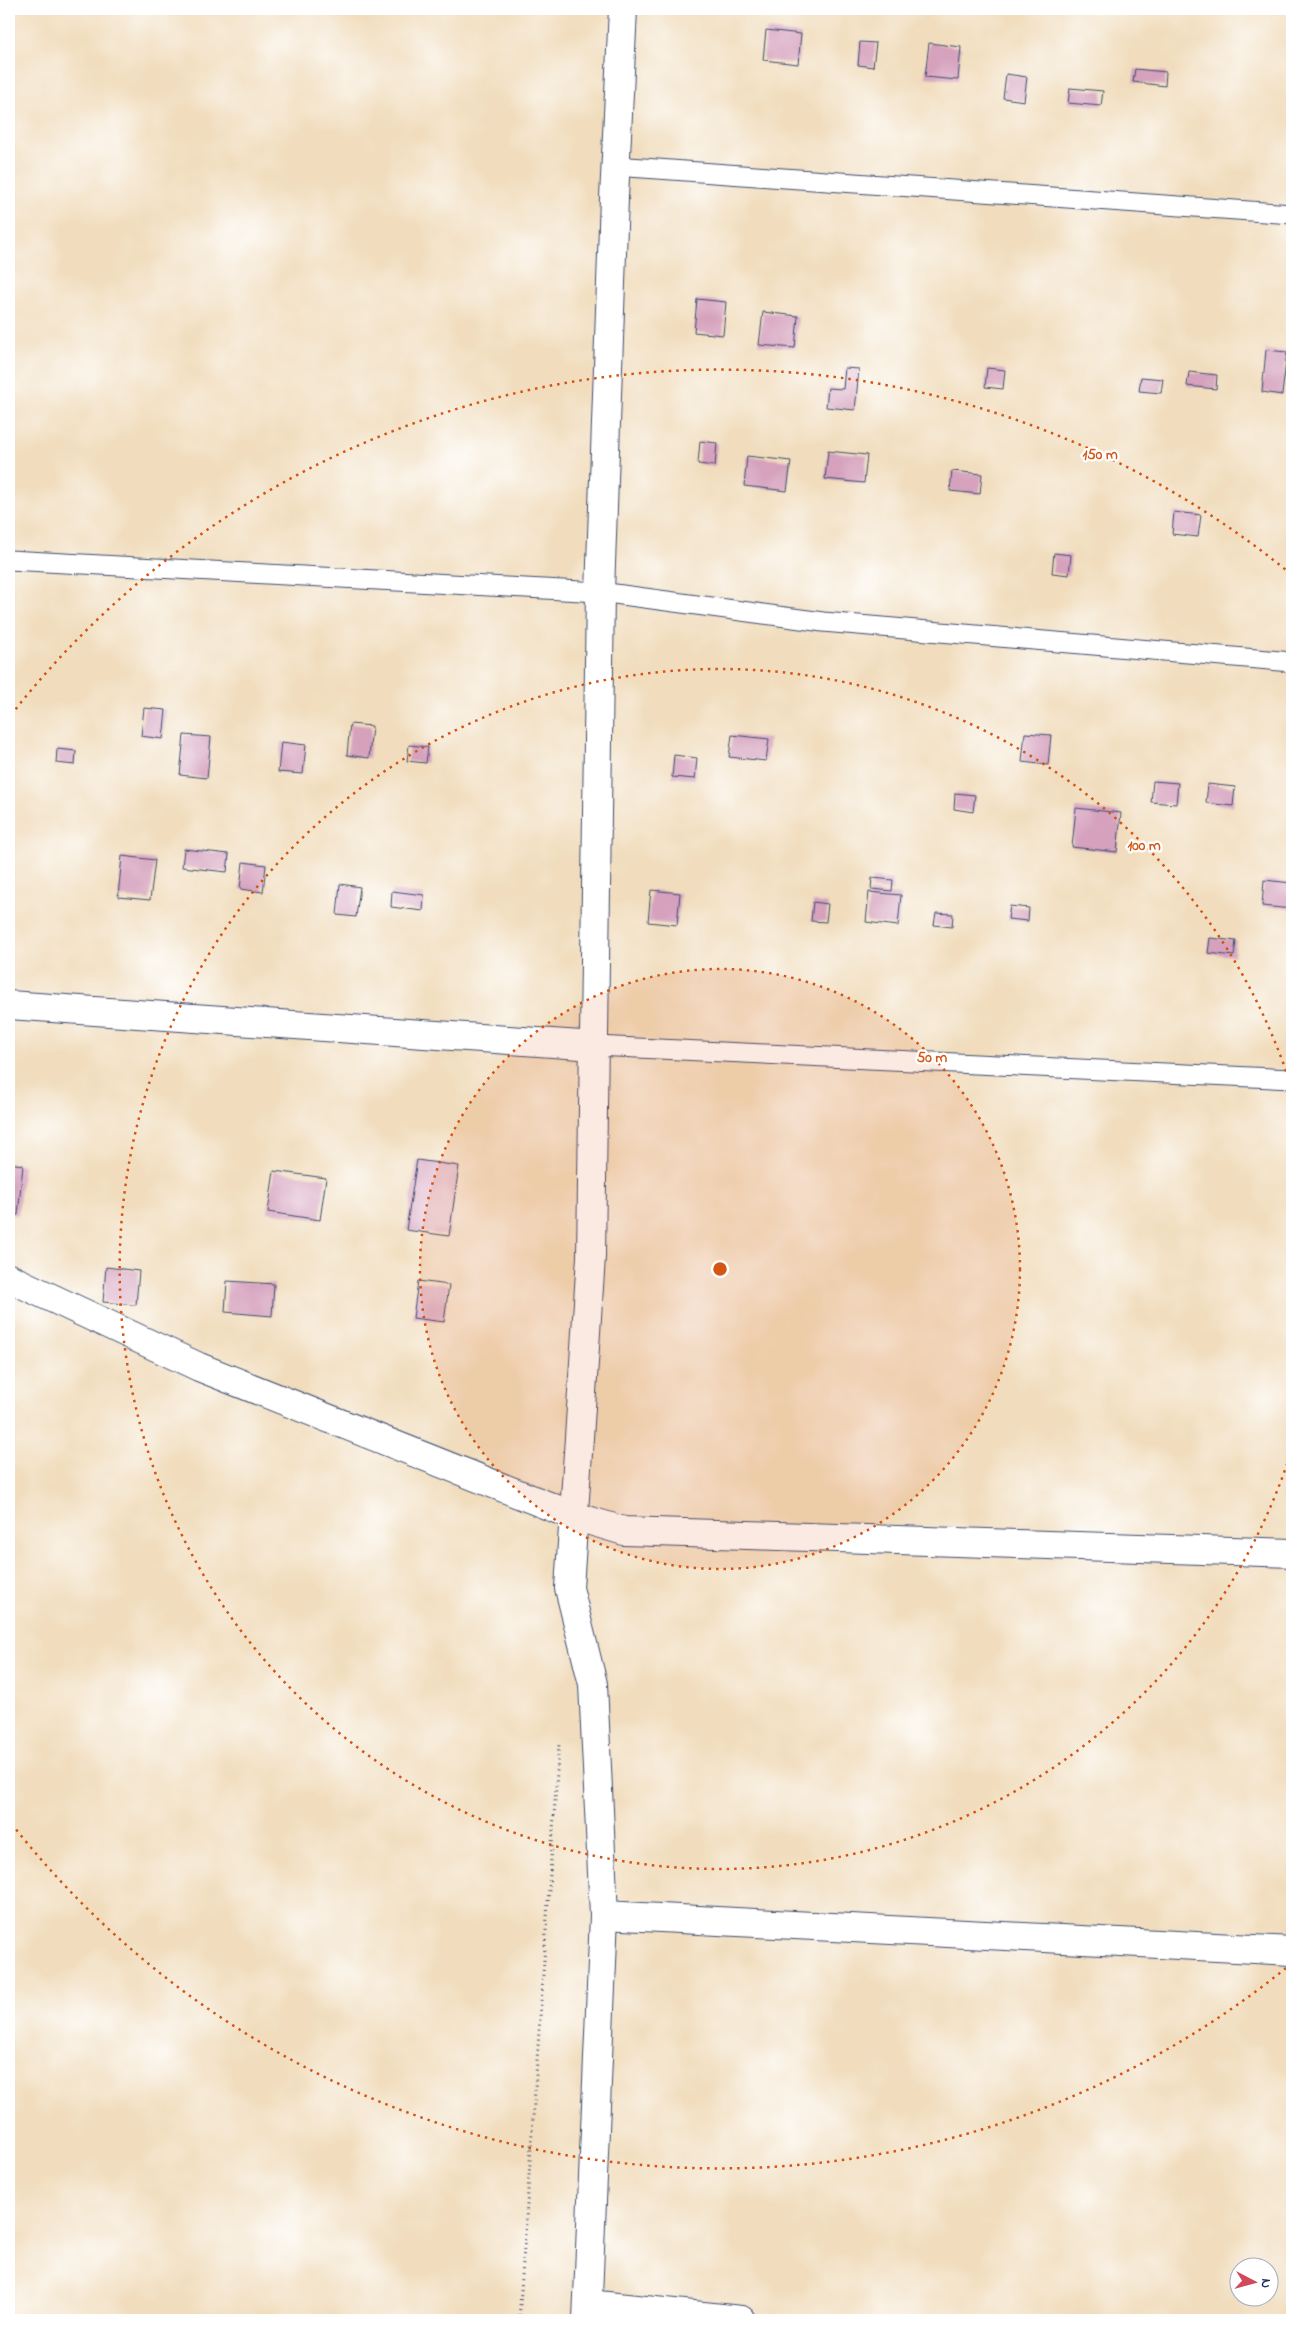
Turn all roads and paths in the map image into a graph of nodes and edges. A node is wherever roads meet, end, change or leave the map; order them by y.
1 (624, 9) edge
2 (615, 166) junction
3 (1292, 214) edge
4 (9, 560) edge
5 (600, 592) junction
6 (1292, 662) edge
7 (9, 1005) edge
8 (595, 1046) junction
9 (1292, 1079) edge
10 (9, 1278) edge
11 (574, 1516) junction
12 (1292, 1553) edge
13 (559, 1737) dead end
14 (604, 1915) junction
15 (1292, 1951) edge
16 (587, 2312) edge
17 (519, 2320) edge
18 (741, 2320) edge

1 - 2 street
2 - 3 lane
2 - 5 street
4 - 5 lane
5 - 6 lane
5 - 8 street
7 - 8 street
8 - 9 lane
8 - 11 street
10 - 11 street
11 - 12 street
11 - 14 street
13 - 17 path
14 - 15 street
14 - 16 street
16 - 18 street

